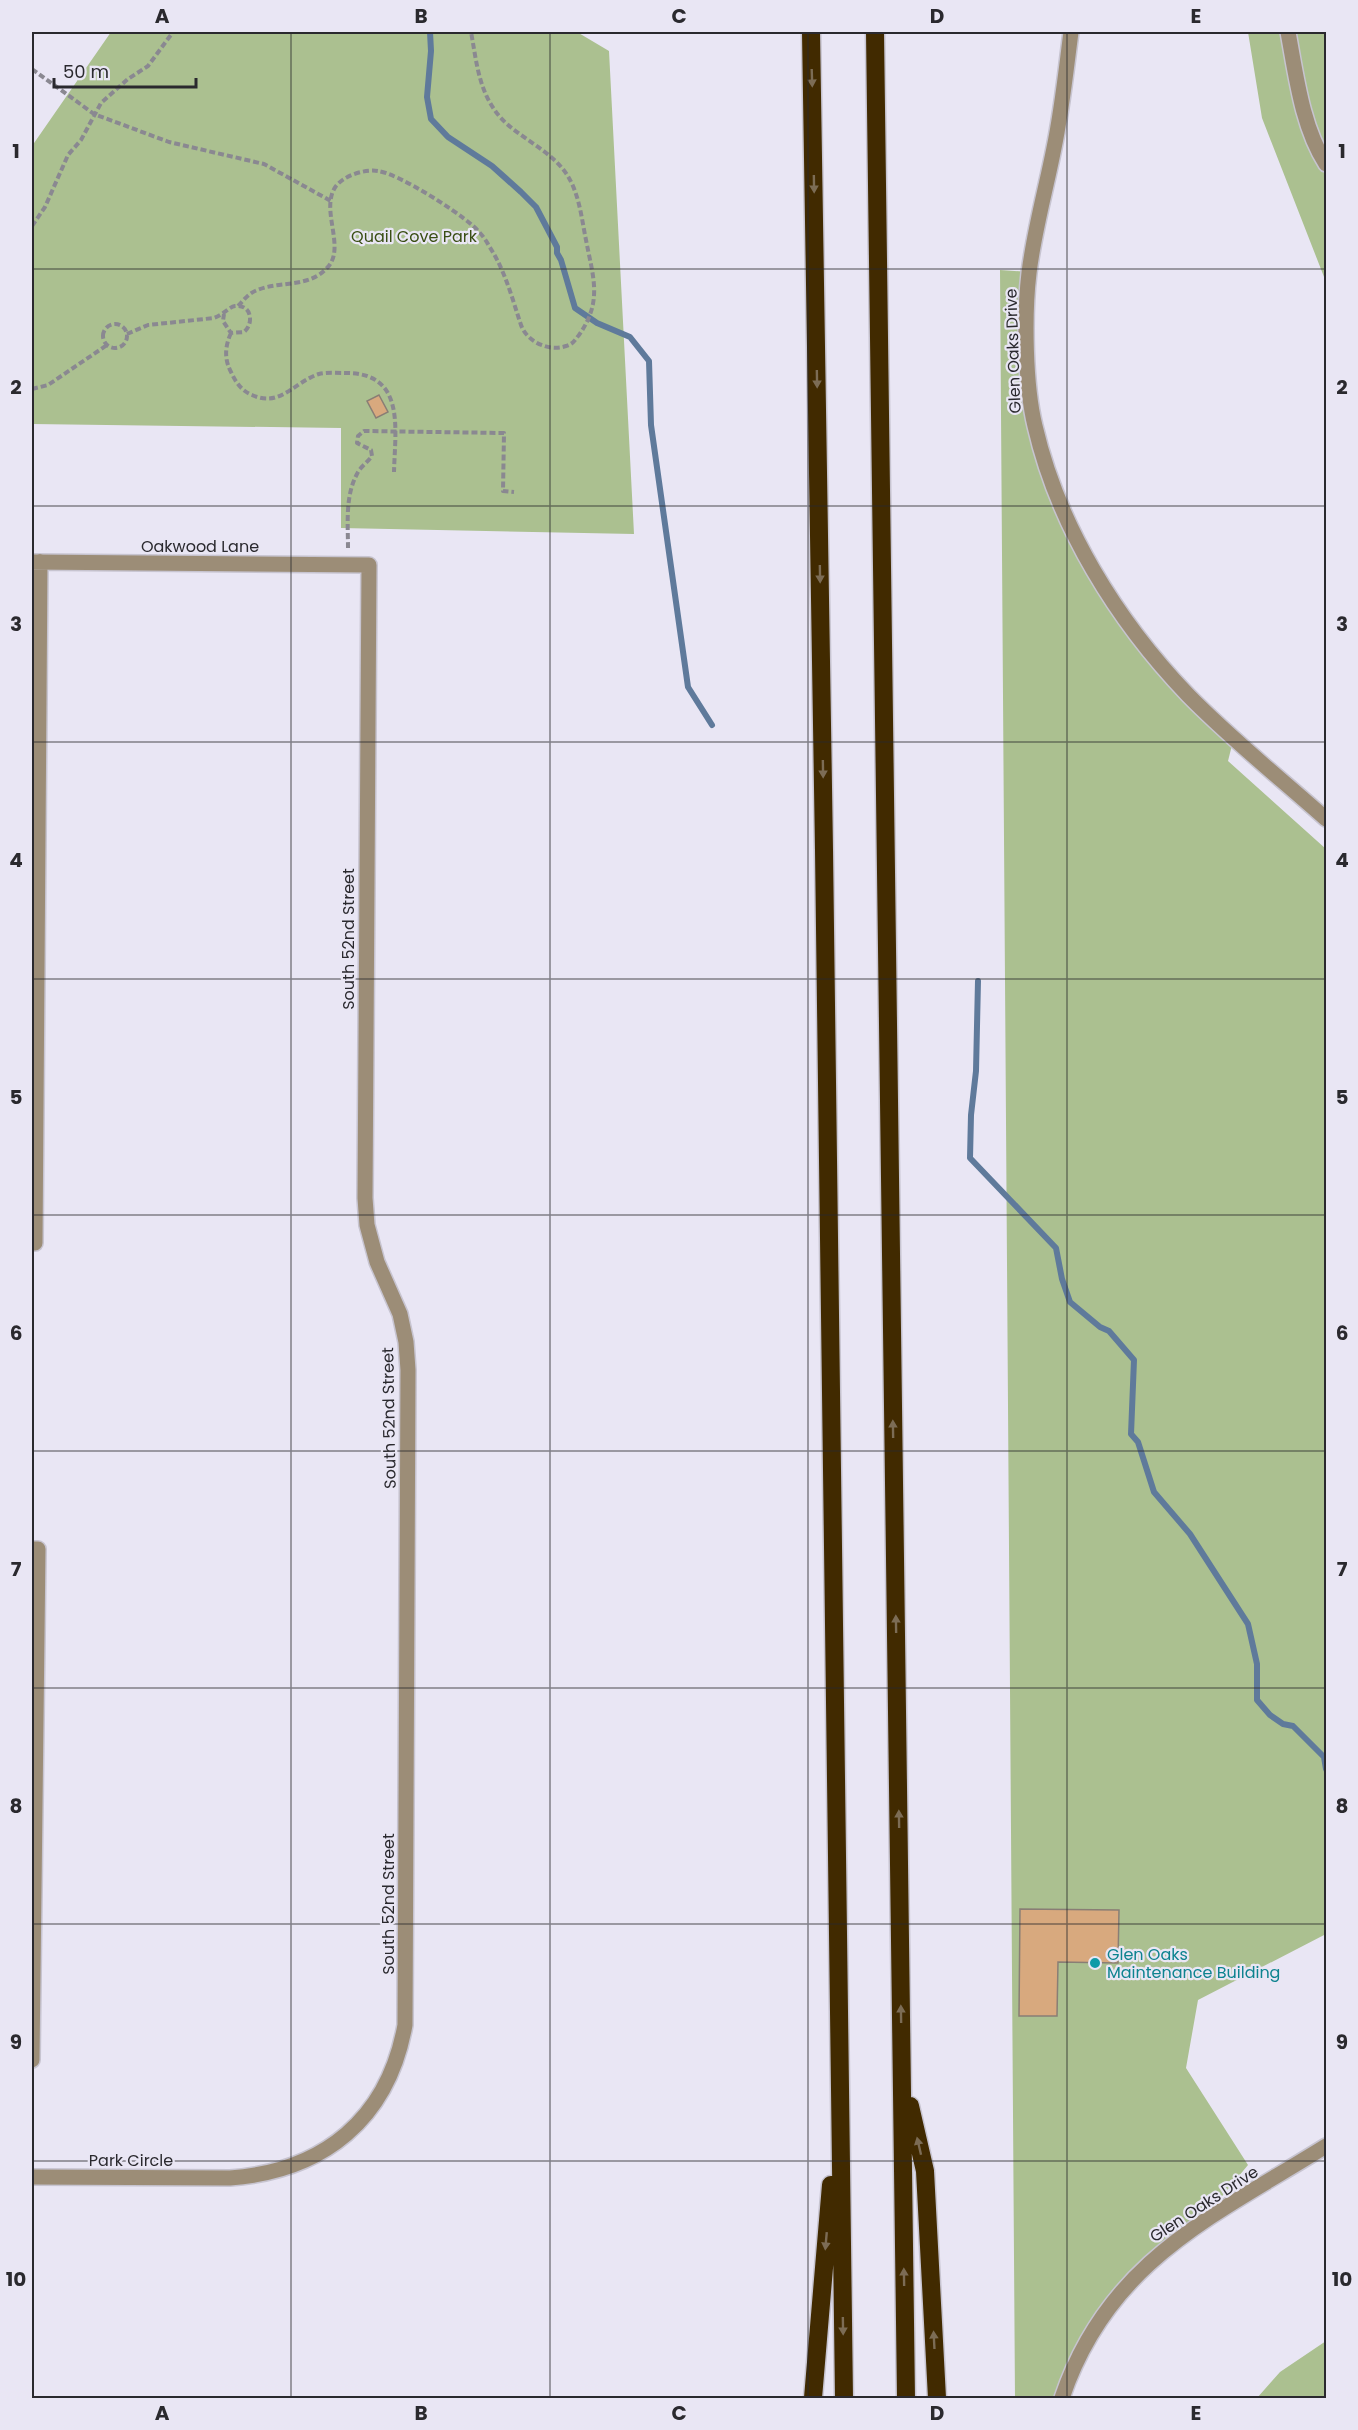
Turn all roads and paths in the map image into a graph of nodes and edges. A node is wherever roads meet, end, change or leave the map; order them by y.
1 (173, 32) edge
2 (471, 32) edge
3 (811, 32) edge
4 (875, 32) edge
5 (1071, 32) edge
6 (1288, 32) edge
7 (32, 69) edge
8 (94, 114) junction
9 (1326, 164) edge
10 (331, 201) junction
11 (32, 226) edge
12 (238, 306) junction
13 (224, 314) junction
14 (231, 333) junction
15 (127, 334) junction
16 (107, 345) junction
17 (32, 388) edge
18 (395, 432) junction
19 (394, 472) dead end
20 (513, 492) dead end
21 (348, 549) dead end
22 (36, 562) edge
23 (369, 565) joint
24 (1326, 819) edge
25 (33, 1243) edge
26 (35, 1549) edge
27 (32, 2060) edge
28 (902, 2072) junction
29 (840, 2078) junction
30 (1326, 2146) edge
31 (32, 2177) edge
32 (230, 2178) joint
33 (813, 2398) edge
34 (844, 2398) edge
35 (906, 2398) edge
36 (937, 2398) edge
37 (1062, 2398) edge

1 - 8 path
2 - 10 path
3 -> 29 highway
28 -> 4 highway
5 - 24 street, Glen Oaks Drive
6 - 9 street
7 - 8 path
8 - 10 path
8 - 11 path
10 - 12 path
12 - 13 path
12 - 14 path
13 - 14 path
13 - 15 path
14 - 18 path
15 - 16 path
15 - 16 path
16 - 17 path
18 - 19 path
18 - 20 path
18 - 21 path
22 - 23 street, Oakwood Lane
22 - 25 street
23 - 32 street, South 52nd Street
26 - 27 street
35 -> 28 highway
36 -> 28 highway
29 -> 33 highway
29 -> 34 highway
30 - 37 street, Glen Oaks Drive
31 - 32 street, Park Circle

